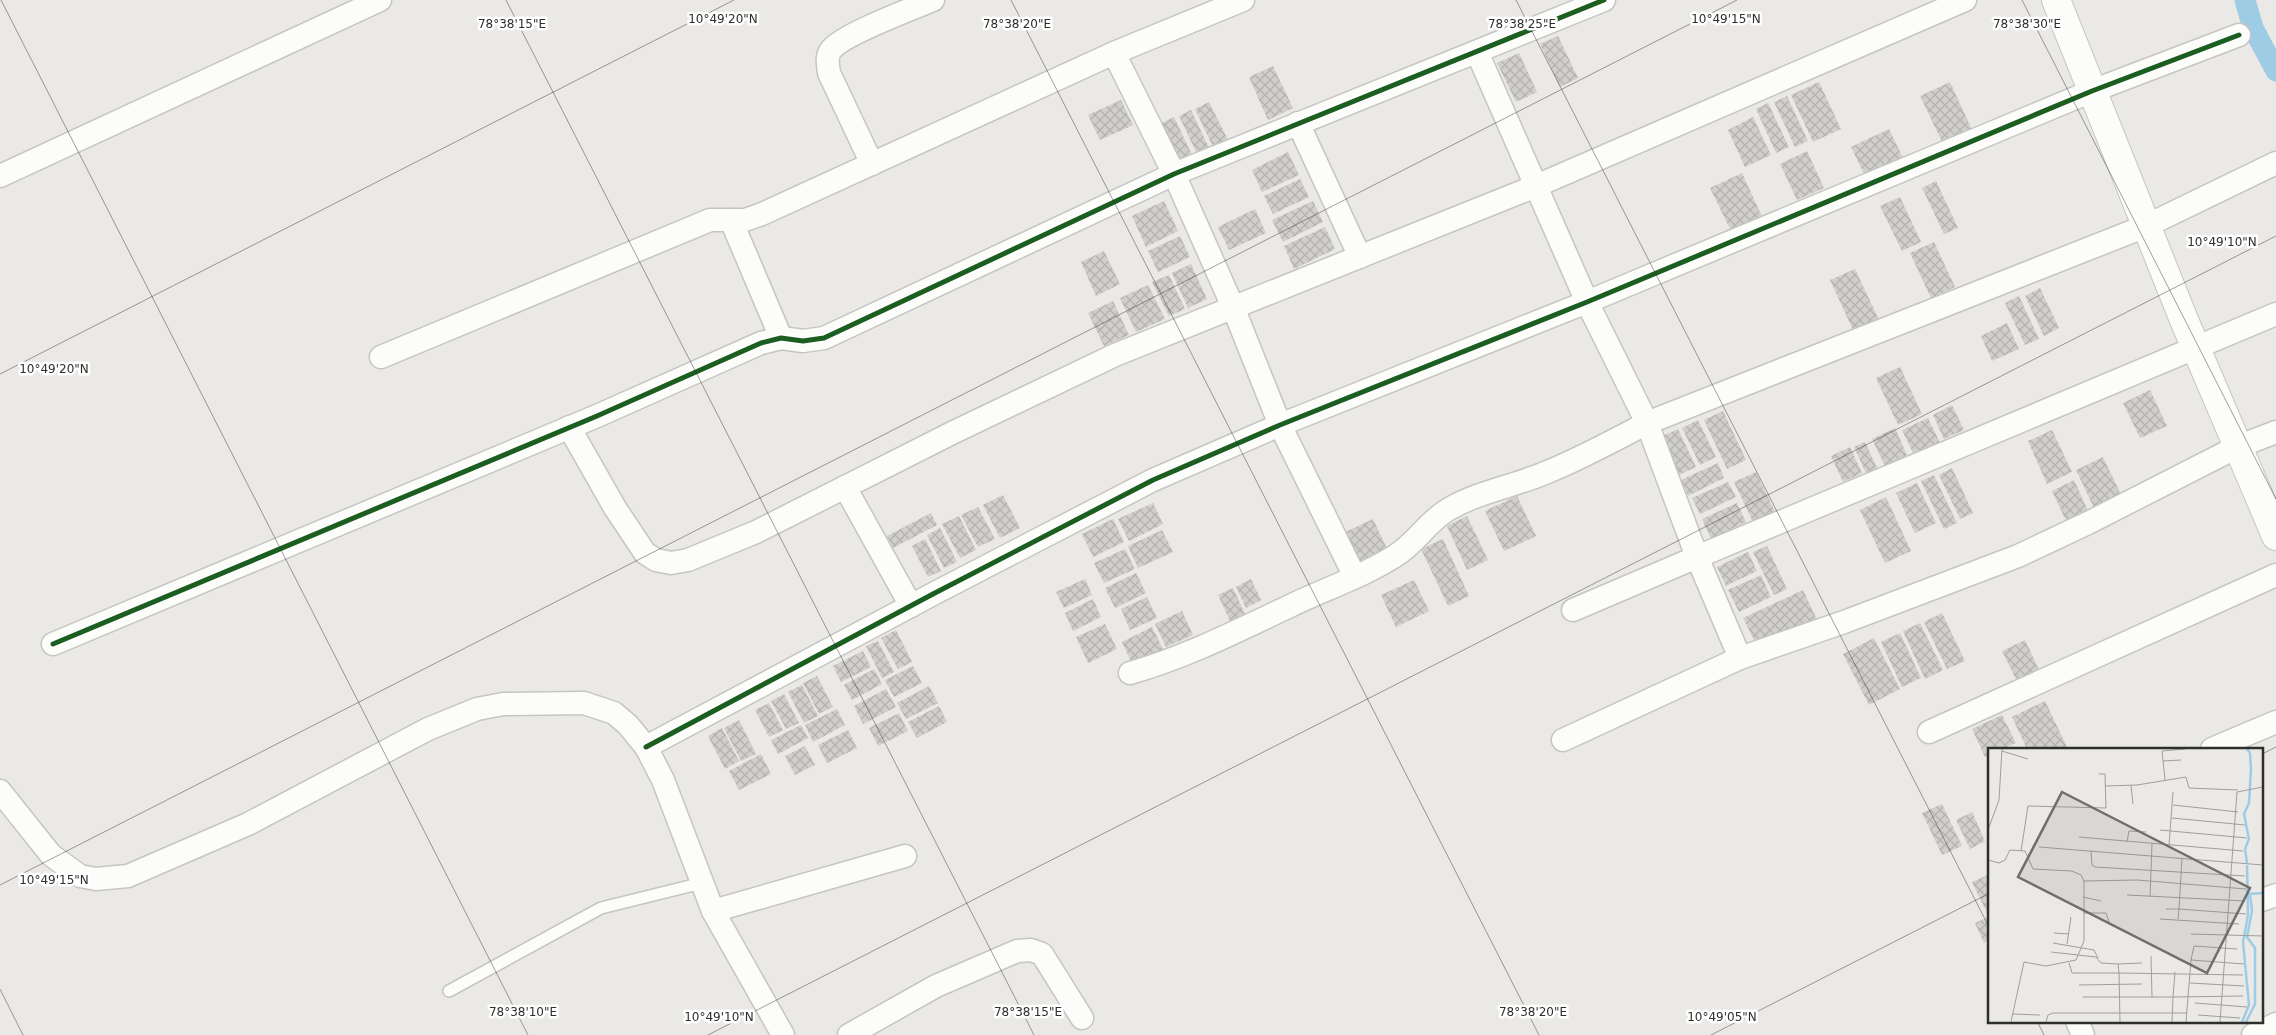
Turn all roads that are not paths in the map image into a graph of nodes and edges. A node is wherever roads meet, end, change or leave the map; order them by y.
1 (380, 0) edge
2 (933, 0) edge
3 (1243, 0) edge
4 (1604, 0) edge
5 (1965, 0) edge
6 (2056, 0) edge
7 (2238, 35) dead end
8 (1477, 52) junction
9 (1114, 53) junction
10 (2092, 91) junction
11 (1298, 123) junction
12 (2276, 163) edge
13 (872, 164) junction
14 (1174, 174) junction
15 (0, 176) edge
16 (1536, 186) junction
17 (731, 220) junction
18 (2146, 226) junction
19 (1360, 257) junction
20 (1587, 302) junction
21 (1234, 307) junction
22 (2276, 314) edge
23 (781, 338) junction
24 (2195, 347) junction
25 (381, 357) dead end
26 (1647, 423) junction
27 (1280, 425) junction
28 (570, 427) junction
29 (2276, 432) edge
30 (2237, 447) junction
31 (846, 487) junction
32 (2276, 536) edge
33 (1697, 557) junction
34 (1355, 576) junction
35 (2276, 576) edge
36 (911, 606) junction
37 (1573, 610) dead end
38 (53, 644) dead end
39 (1740, 658) junction
40 (1130, 673) dead end
41 (2276, 722) edge
42 (1929, 732) dead end
43 (1563, 740) dead end
44 (646, 747) junction
45 (2214, 748) edge
46 (0, 791) edge
47 (905, 856) dead end
48 (702, 883) junction
49 (2276, 895) edge
50 (2264, 899) edge
51 (713, 911) junction
52 (448, 991) dead end
53 (1082, 1018) dead end
54 (2078, 1022) edge
55 (2276, 1024) edge
56 (783, 1035) edge
57 (849, 1035) edge
58 (2084, 1035) edge
59 (2253, 1035) edge

1 - 15 street
2 - 13 street
3 - 9 street
4 - 8 street
5 - 16 street
6 - 10 street
7 - 10 street
8 - 11 street
8 - 16 street
9 - 13 street
9 - 14 street
10 - 18 street
10 - 20 street
11 - 14 street
11 - 19 street
12 - 18 street
13 - 17 street
14 - 21 street
14 - 23 street
16 - 19 street
16 - 20 street
17 - 23 street
17 - 25 street
18 - 24 street
18 - 26 street
19 - 21 street
20 - 26 street
20 - 27 street
21 - 27 street
21 - 31 street
22 - 24 street
23 - 28 street
24 - 30 street
24 - 33 street
26 - 33 street
26 - 34 street
27 - 34 street
27 - 36 street
28 - 31 street
28 - 38 street
29 - 30 street
30 - 32 street
30 - 39 street
31 - 36 street
33 - 37 street
33 - 39 street
34 - 40 street
35 - 42 street
36 - 44 street
39 - 43 street
41 - 45 street
44 - 46 street
44 - 48 street
47 - 51 street
48 - 51 street
48 - 52 lane
49 - 50 street
51 - 56 street
53 - 57 street
54 - 58 street
55 - 59 street

